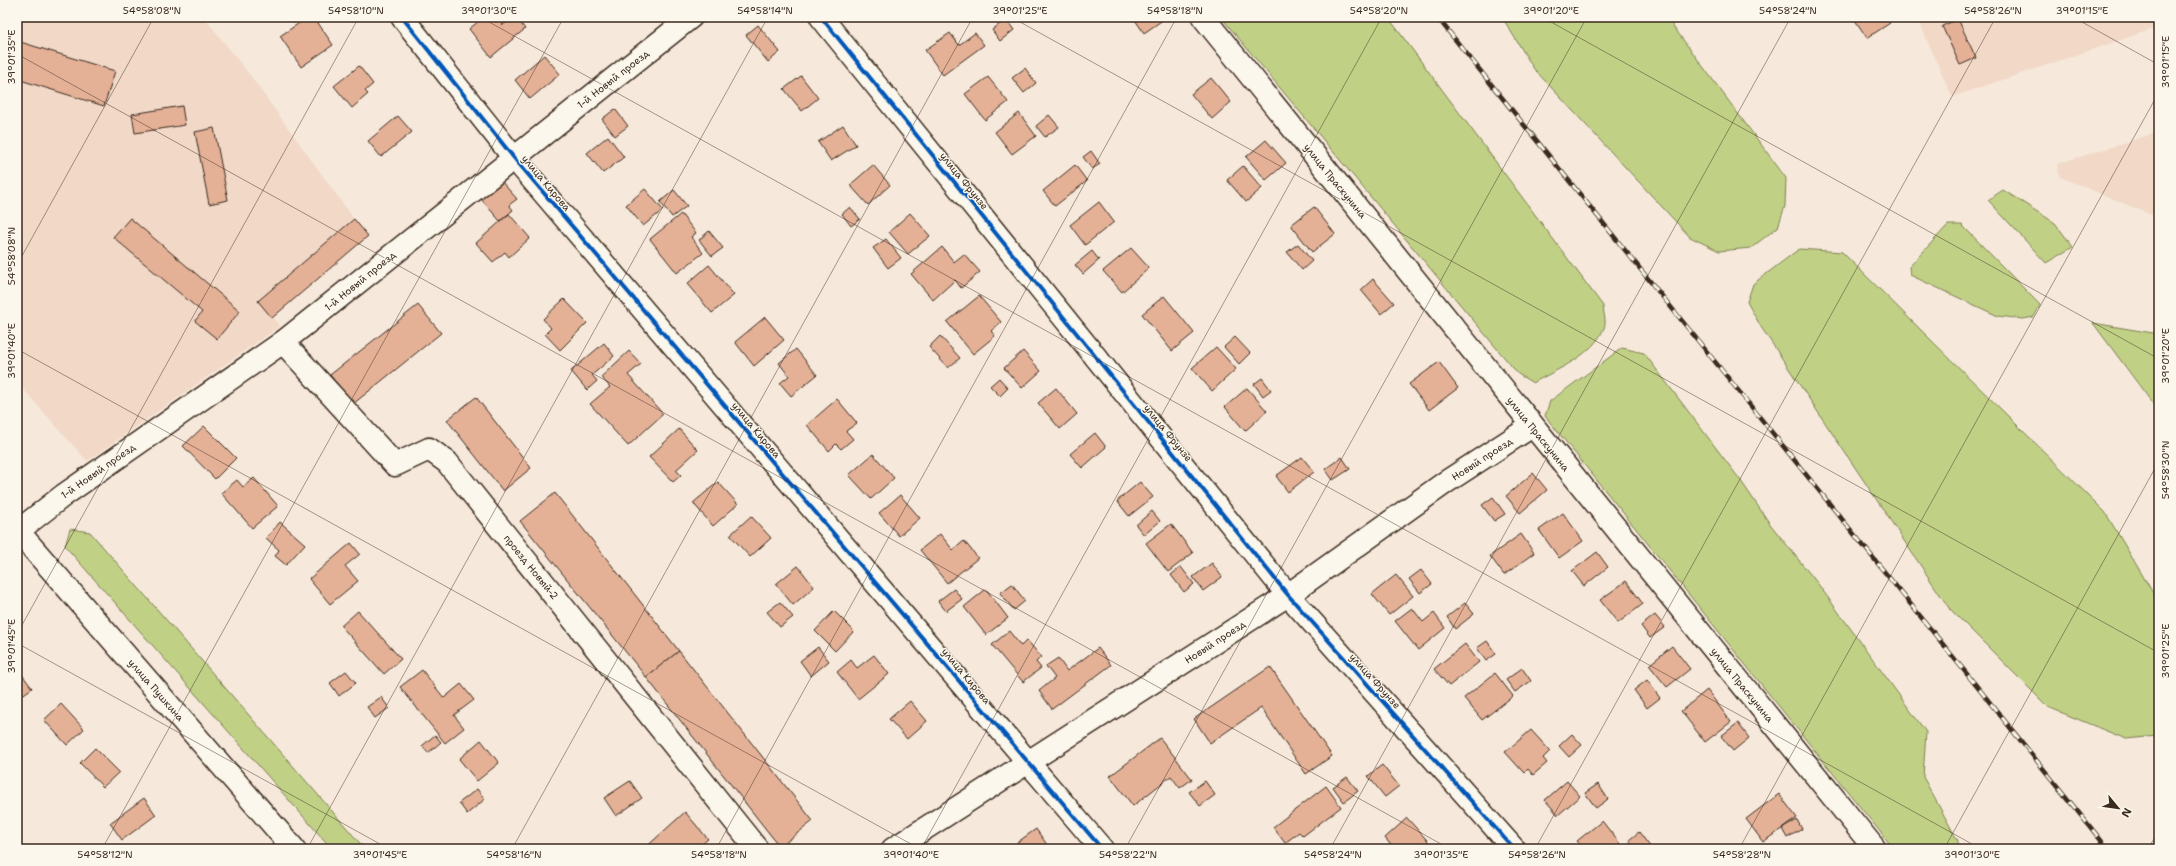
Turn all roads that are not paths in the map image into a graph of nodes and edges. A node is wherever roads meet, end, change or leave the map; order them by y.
1 (402, 17) edge
2 (691, 17) edge
3 (821, 17) edge
4 (1203, 17) edge
5 (514, 158) junction
6 (283, 342) junction
7 (1532, 426) junction
8 (17, 531) edge
9 (1288, 595) junction
10 (1028, 761) junction
11 (294, 849) edge
12 (757, 849) edge
13 (893, 849) edge
14 (1102, 849) edge
15 (1514, 849) edge
16 (1875, 849) edge

1 - 5 street, улица Кирова
2 - 5 street, 1-й Новый проезд
3 - 9 street, улица Фрунзе
4 - 7 street, улица Праскунина
5 - 6 street, 1-й Новый проезд
5 - 10 street, улица Кирова
6 - 8 street, 1-й Новый проезд
6 - 12 street, проезд Новый-2
7 - 9 street, Новый проезд
7 - 16 street, улица Праскунина
8 - 11 street, улица Пушкина
9 - 10 street, Новый проезд
9 - 15 street, улица Фрунзе
10 - 13 street, Новый проезд
10 - 14 street, улица Кирова

